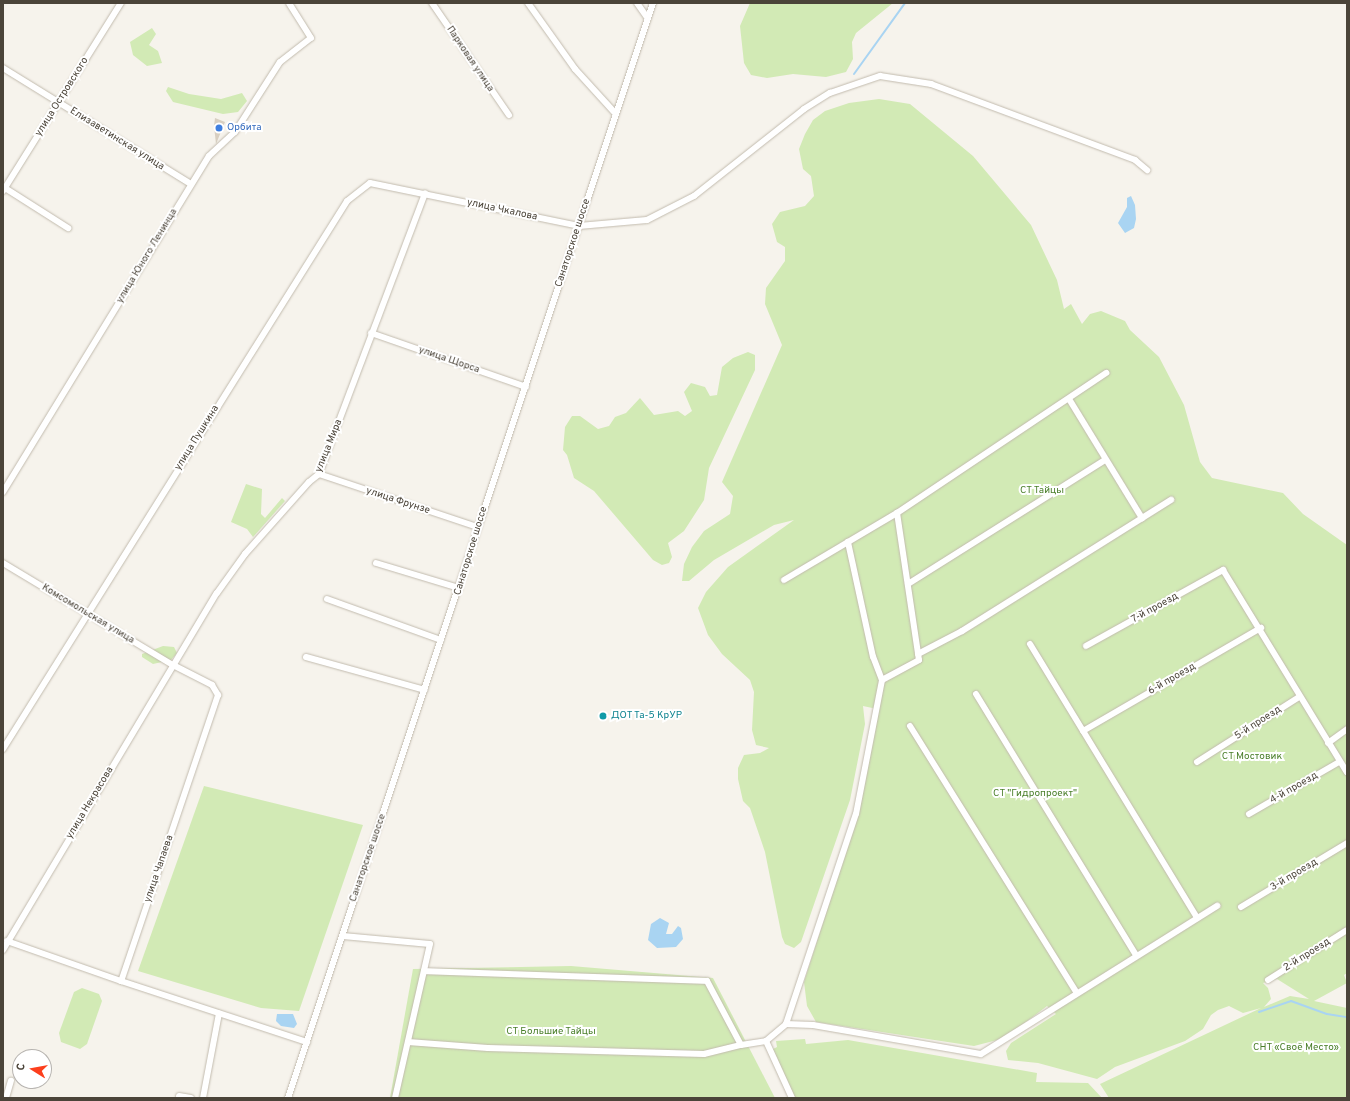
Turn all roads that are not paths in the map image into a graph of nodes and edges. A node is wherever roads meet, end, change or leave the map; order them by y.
1 (121, 3) edge
2 (289, 3) edge
3 (432, 3) edge
4 (528, 3) edge
5 (637, 3) edge
6 (653, 3) edge
7 (648, 19) junction
8 (3, 68) edge
9 (57, 102) junction
10 (616, 113) junction
11 (509, 115) dead end
12 (1147, 170) dead end
13 (191, 184) junction
14 (4, 190) edge
15 (425, 193) junction
16 (579, 226) junction
17 (68, 228) dead end
18 (371, 333) junction
19 (1106, 373) dead end
20 (526, 387) junction
21 (1069, 399) junction
22 (1106, 460) junction
23 (319, 474) junction
24 (3, 492) edge
25 (1171, 500) dead end
26 (897, 513) junction
27 (1142, 518) junction
28 (477, 527) junction
29 (848, 542) junction
30 (376, 562) dead end
31 (3, 563) edge
32 (784, 580) dead end
33 (908, 584) junction
34 (459, 588) junction
35 (327, 599) dead end
36 (88, 614) junction
37 (1261, 628) junction
38 (441, 640) junction
39 (1030, 644) dead end
40 (1086, 646) dead end
41 (918, 654) junction
42 (306, 656) dead end
43 (173, 665) junction
44 (882, 680) junction
45 (425, 690) junction
46 (976, 694) dead end
47 (1299, 697) junction
48 (910, 726) dead end
49 (1347, 729) edge
50 (1083, 731) junction
51 (1328, 743) junction
52 (3, 749) edge
53 (1197, 762) dead end
54 (1340, 762) junction
55 (1347, 772) edge
56 (1249, 814) dead end
57 (1347, 843) edge
58 (1217, 906) dead end
59 (1241, 907) dead end
60 (1197, 918) junction
61 (1347, 930) edge
62 (343, 936) junction
63 (7, 941) junction
64 (3, 950) edge
65 (1136, 955) junction
66 (424, 971) junction
67 (122, 980) junction
68 (1268, 980) dead end
69 (1077, 993) junction
70 (219, 1013) junction
71 (786, 1024) junction
72 (766, 1041) junction
73 (307, 1042) junction
74 (408, 1042) junction
75 (741, 1045) junction
76 (11, 1081) dead end
77 (179, 1096) dead end
78 (6, 1098) edge
79 (191, 1098) edge
80 (203, 1098) edge
81 (288, 1098) edge
82 (395, 1098) edge
83 (792, 1098) edge

1 - 9 street, улица Островского
2 - 13 street, улица Юного Ленинца
3 - 11 street, Парковая улица
4 - 10 street
5 - 7 street
6 - 7 street, Санаторское шоссе
7 - 10 street, Санаторское шоссе
8 - 9 street, Елизаветинская улица
9 - 13 street, Елизаветинская улица
9 - 14 street, улица Островского
10 - 16 street, Санаторское шоссе
12 - 16 street, улица Чкалова
13 - 24 street, улица Юного Ленинца
14 - 17 street
15 - 16 street, улица Чкалова
15 - 18 street, улица Мира
15 - 36 street, улица Пушкина
16 - 20 street, Санаторское шоссе
18 - 20 street, улица Щорса
18 - 23 street, улица Мира
19 - 21 street
20 - 28 street, Санаторское шоссе
21 - 22 street
21 - 26 street
22 - 27 street
22 - 33 street
23 - 28 street, улица Фрунзе
23 - 43 street, улица Мира
25 - 27 street
26 - 29 street
26 - 33 street
27 - 41 street
28 - 34 street, Санаторское шоссе
29 - 32 street
29 - 44 street
30 - 34 street
31 - 36 street, Комсомольская улица
33 - 41 street
34 - 38 street, Санаторское шоссе
35 - 38 street
36 - 43 street, Комсомольская улица
36 - 52 street, улица Пушкина
37 - 40 street, 7-й проезд
37 - 47 street
37 - 50 street, 6-й проезд
38 - 45 street, Санаторское шоссе
39 - 50 street
41 - 44 street
42 - 45 street
43 - 63 street, улица Некрасова
43 - 67 street, улица Чапаева
44 - 71 street
45 - 62 street, Санаторское шоссе
46 - 65 street
47 - 51 street
47 - 53 street, 5-й проезд
48 - 69 street
49 - 51 street
50 - 60 street
51 - 54 street
54 - 55 street
54 - 56 street, 4-й проезд
57 - 59 street, 3-й проезд
58 - 60 street
60 - 65 street
61 - 68 street, 2-й проезд
62 - 66 street
62 - 73 street, Санаторское шоссе
63 - 64 street, улица Некрасова
63 - 67 street
65 - 69 street
66 - 74 street
66 - 75 street
67 - 70 street
69 - 71 street
70 - 73 street
70 - 80 street
71 - 72 street
72 - 75 street
72 - 83 street
73 - 81 street, Санаторское шоссе
74 - 75 street
74 - 82 street
76 - 78 street
77 - 79 street

